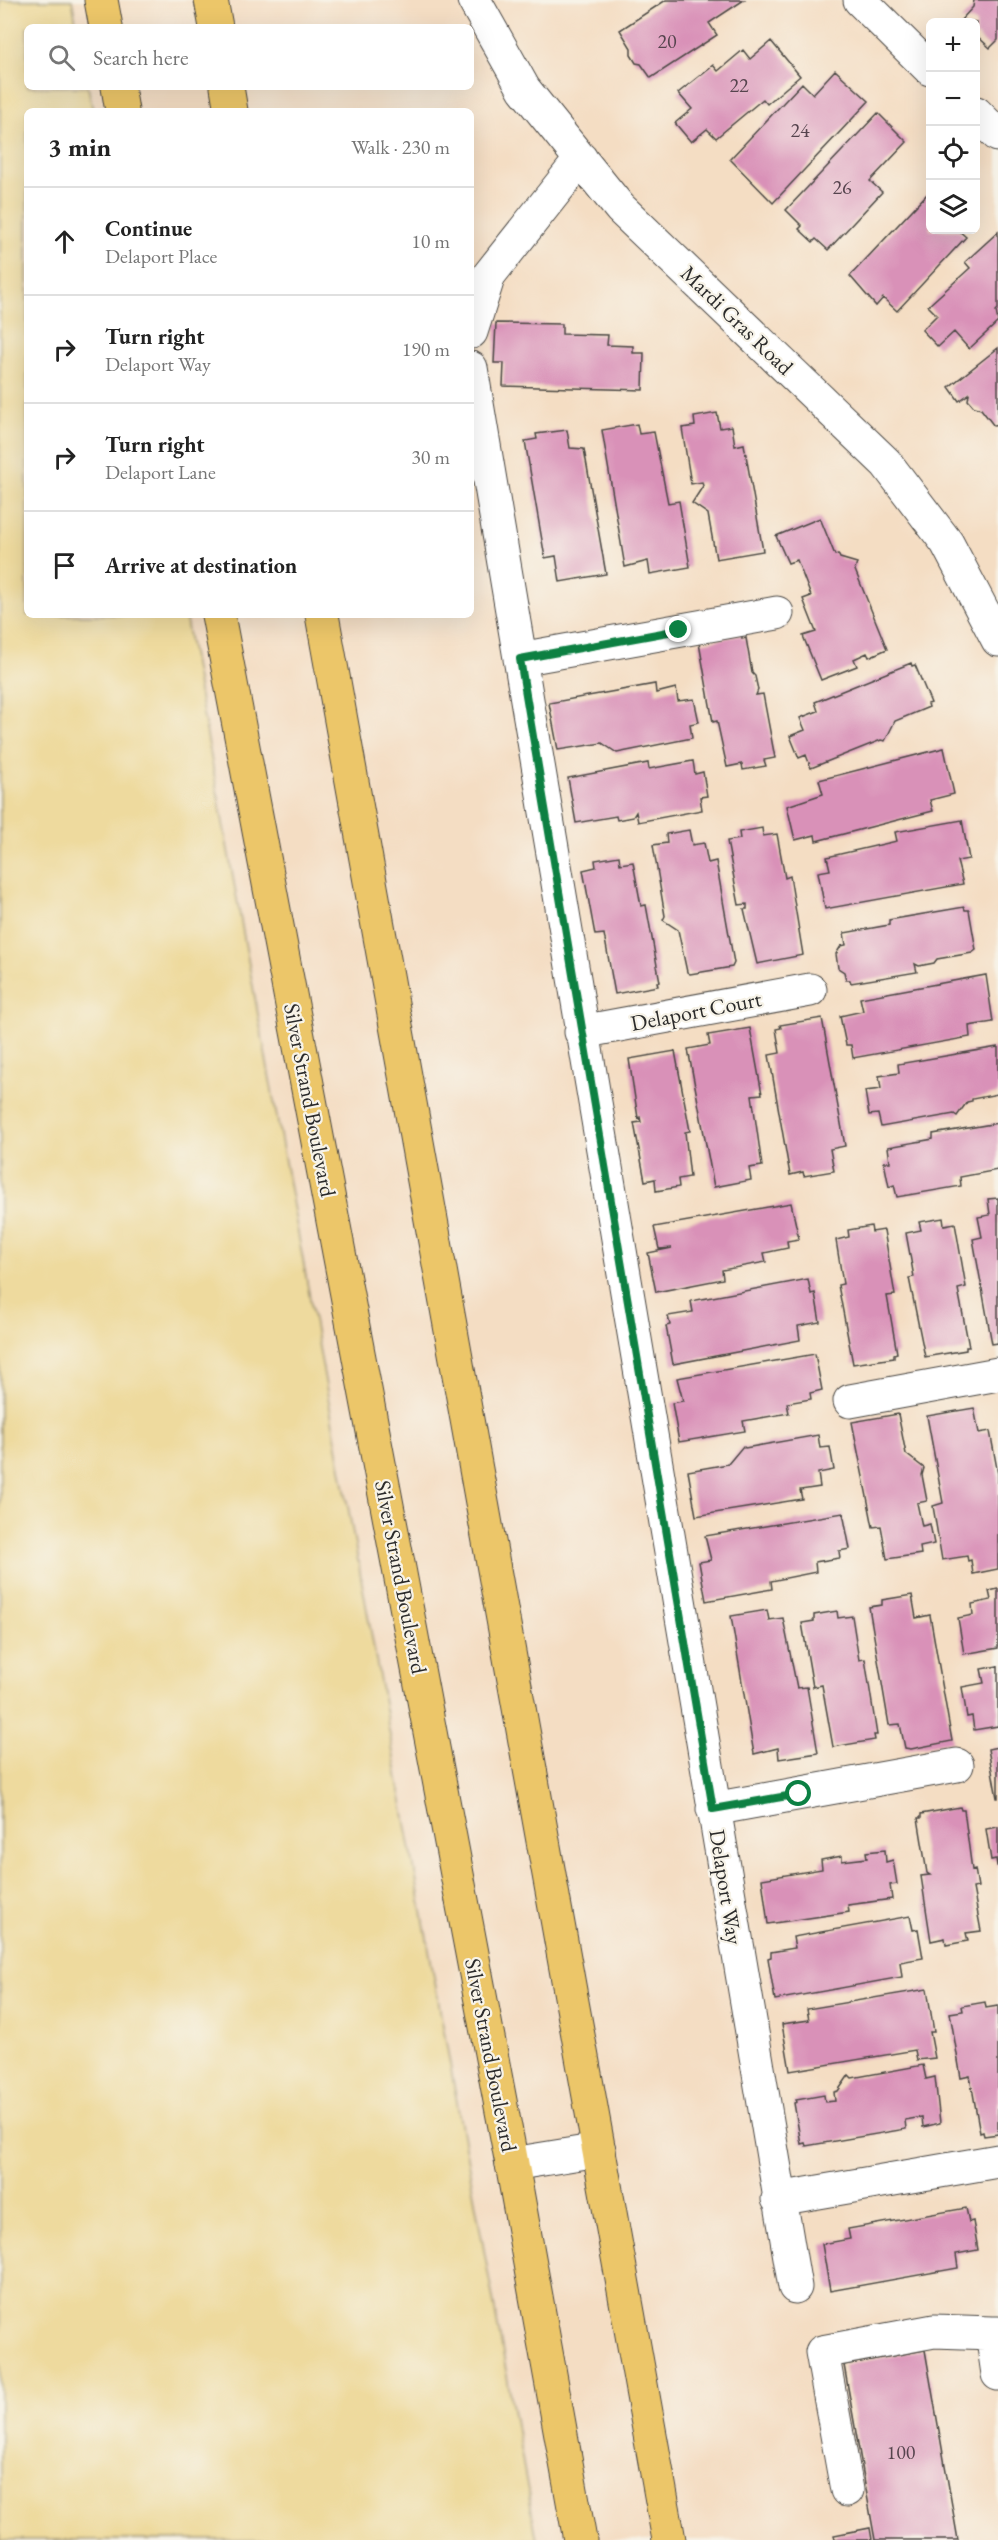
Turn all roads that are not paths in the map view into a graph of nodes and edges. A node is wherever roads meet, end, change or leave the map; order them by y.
1 (101, 0) edge
2 (211, 0) edge
3 (474, 0) edge
4 (860, 0) edge
5 (105, 24) edge
6 (215, 24) edge
7 (926, 65) edge
8 (118, 90) edge
9 (228, 90) edge
10 (122, 108) edge
11 (230, 108) edge
12 (980, 118) edge
13 (998, 135) edge
14 (581, 159) junction
15 (474, 322) edge
16 (474, 386) edge
17 (777, 613) dead end
18 (219, 618) edge
19 (323, 618) edge
20 (998, 640) edge
21 (520, 659) junction
22 (810, 990) dead end
23 (581, 1032) junction
24 (998, 1374) edge
25 (850, 1401) dead end
26 (957, 1765) dead end
27 (713, 1809) junction
28 (598, 2150) junction
29 (998, 2161) edge
30 (512, 2164) junction
31 (778, 2199) junction
32 (795, 2288) dead end
33 (995, 2333) edge
34 (998, 2374) edge
35 (847, 2490) dead end
36 (579, 2540) edge
37 (669, 2540) edge

1 - 5 highway
2 - 6 highway
3 - 14 street, Mardi Gras Road
4 - 7 street
8 - 10 highway
9 - 11 highway
12 - 13 street
14 - 15 street
14 - 20 street, Mardi Gras Road
16 - 21 street, Delaport Way
17 - 21 street
18 - 30 highway, Silver Strand Boulevard
19 - 28 highway
21 - 23 street, Delaport Way
22 - 23 street, Delaport Court
23 - 27 street, Delaport Way
24 - 25 street
26 - 27 street
27 - 31 street, Delaport Way
28 - 30 street
28 - 37 highway
29 - 31 street
30 - 36 highway, Silver Strand Boulevard
31 - 32 street, Delaport Way
33 - 34 street
33 - 35 street

